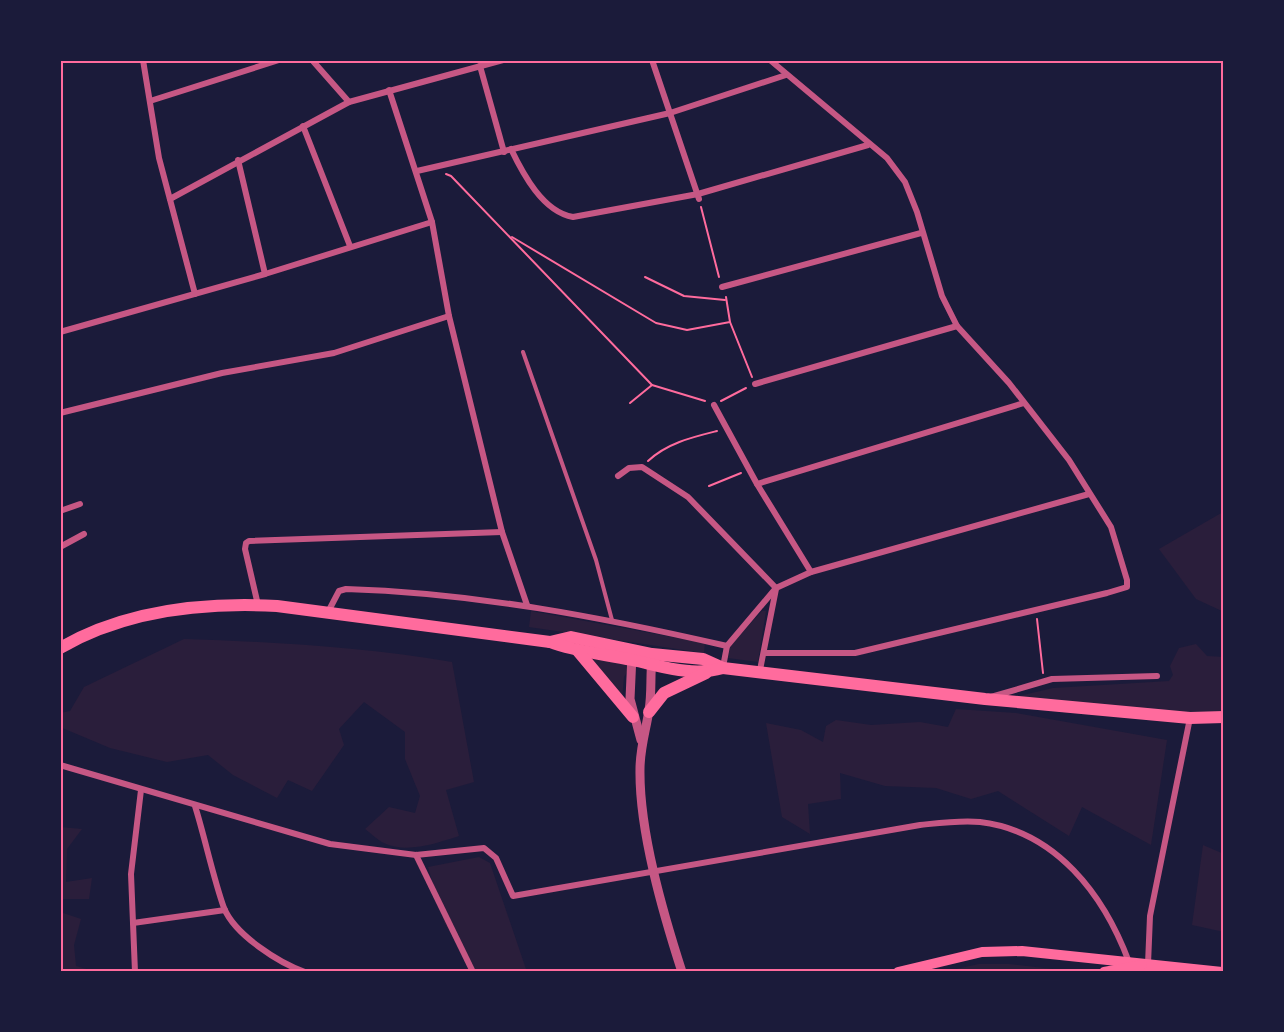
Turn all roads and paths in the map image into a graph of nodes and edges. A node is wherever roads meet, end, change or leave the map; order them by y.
1 (143, 60) edge
2 (279, 60) edge
3 (312, 60) edge
4 (503, 60) edge
5 (652, 60) edge
6 (770, 60) edge
7 (480, 66) junction
8 (786, 75) junction
9 (389, 90) junction
10 (150, 100) junction
11 (349, 102) junction
12 (670, 113) junction
13 (303, 126) junction
14 (868, 145) junction
15 (507, 151) junction
16 (238, 160) junction
17 (432, 168) junction
18 (417, 171) junction
19 (698, 196) junction
20 (170, 199) junction
21 (432, 222) junction
22 (921, 233) junction
23 (508, 235) junction
24 (350, 246) junction
25 (265, 274) junction
26 (645, 277) dead end
27 (722, 287) dead end
28 (195, 294) junction
29 (727, 300) dead end
30 (449, 316) junction
31 (730, 322) dead end
32 (957, 326) junction
33 (60, 332) edge
34 (523, 352) dead end
35 (755, 384) joint
36 (652, 385) junction
37 (630, 403) dead end
38 (1024, 403) junction
39 (714, 405) junction
40 (60, 413) edge
41 (728, 429) junction
42 (642, 467) junction
43 (749, 470) junction
44 (618, 476) dead end
45 (757, 484) junction
46 (710, 486) dead end
47 (1089, 494) junction
48 (80, 504) dead end
49 (60, 511) edge
50 (502, 532) junction
51 (84, 534) dead end
52 (60, 547) edge
53 (811, 572) junction
54 (776, 588) junction
55 (258, 605) junction
56 (527, 605) junction
57 (1036, 610) junction
58 (328, 612) junction
59 (612, 620) junction
60 (550, 642) junction
61 (727, 646) junction
62 (60, 648) edge
63 (578, 650) junction
64 (765, 653) junction
65 (632, 654) junction
66 (652, 659) junction
67 (723, 668) junction
68 (760, 670) junction
69 (707, 672) junction
70 (1157, 676) dead end
71 (1043, 681) junction
72 (985, 699) junction
73 (649, 712) junction
74 (633, 717) junction
75 (1190, 717) junction
76 (1224, 717) edge
77 (641, 740) junction
78 (60, 765) edge
79 (141, 790) junction
80 (195, 806) junction
81 (416, 855) junction
82 (655, 871) junction
83 (225, 910) junction
84 (132, 923) junction
85 (1129, 965) junction
86 (1151, 966) edge
87 (135, 972) edge
88 (306, 972) edge
89 (473, 972) edge
90 (682, 972) edge
91 (898, 972) edge
92 (1104, 972) edge
93 (1222, 972) edge

1 - 10 street
2 - 10 street
3 - 11 street
4 - 7 street
5 - 12 street
6 - 8 street
7 - 9 street
7 - 15 street
8 - 12 street
8 - 14 street
9 - 11 street
9 - 18 street
10 - 20 street
11 - 13 street
12 - 15 street
12 - 19 street
13 - 16 street
13 - 24 street
14 - 19 street
14 - 22 street
15 - 17 street
15 - 19 street
16 - 20 street
16 - 25 street
17 - 18 street
17 - 23 path
18 - 21 street
20 - 28 street
21 - 24 street
21 - 30 street
22 - 27 street
22 - 32 street
23 - 31 path
23 - 36 path
24 - 25 street
25 - 28 street
26 - 29 path
28 - 33 street
30 - 40 street
30 - 50 street
32 - 35 street
32 - 38 street
34 - 59 lane
35 - 39 path
36 - 37 path
36 - 39 path
38 - 45 street
38 - 47 street
39 - 41 street
41 - 42 path
41 - 43 street
42 - 44 street
42 - 54 street
43 - 45 street
43 - 46 path
45 - 53 street
47 - 53 street
47 - 57 street
48 - 49 street
50 - 55 street
50 - 56 street
51 - 52 street
53 - 54 street
54 - 61 street
54 - 64 street
55 - 58 main road
55 - 62 main road
56 - 58 street
56 - 59 street
57 - 64 street
57 - 71 path
58 - 60 main road
59 - 61 street
60 - 63 main road
60 - 65 main road
61 - 67 street
63 - 65 main road
63 - 74 main road
64 - 68 street
65 - 66 main road
65 - 74 street
66 - 67 main road
66 - 69 main road
66 - 73 street
67 - 68 main road
67 - 69 main road
68 - 72 main road
69 - 73 main road
70 - 71 street
71 - 72 street
72 - 75 main road
73 - 77 street
74 - 77 street
75 - 76 main road
75 - 86 street
77 - 82 street
78 - 79 street
79 - 80 street
79 - 84 street
80 - 81 street
80 - 83 street
81 - 82 street
81 - 89 street
82 - 85 street
82 - 90 street
83 - 84 street
83 - 88 street
84 - 87 street
85 - 86 main road
85 - 91 main road
85 - 92 main road
86 - 93 main road

